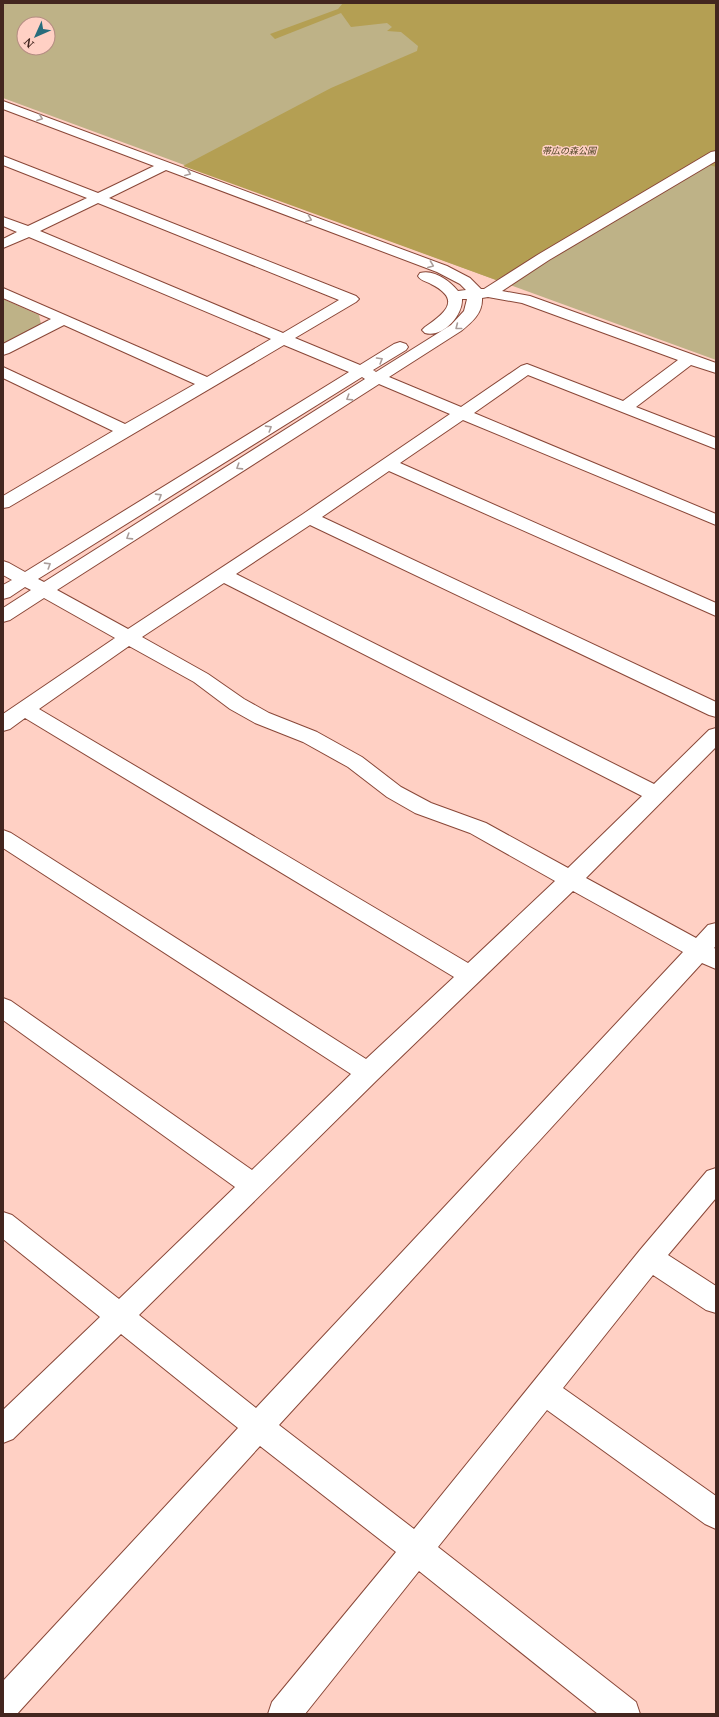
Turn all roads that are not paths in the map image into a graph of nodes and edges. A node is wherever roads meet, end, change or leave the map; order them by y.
1 (3, 105) edge
2 (3, 116) edge
3 (716, 155) edge
4 (3, 160) edge
5 (166, 165) junction
6 (152, 172) junction
7 (98, 198) junction
8 (3, 221) edge
9 (28, 232) junction
10 (3, 244) edge
11 (3, 292) edge
12 (481, 294) junction
13 (454, 296) junction
14 (63, 319) junction
15 (282, 339) junction
16 (3, 350) edge
17 (690, 358) junction
18 (716, 368) edge
19 (3, 372) edge
20 (360, 372) junction
21 (378, 379) junction
22 (207, 383) junction
23 (624, 408) junction
24 (461, 413) junction
25 (126, 431) junction
26 (716, 444) edge
27 (387, 464) junction
28 (3, 503) edge
29 (309, 518) junction
30 (716, 520) edge
31 (3, 567) edge
32 (223, 575) junction
33 (25, 579) junction
34 (45, 590) junction
35 (3, 593) edge
36 (716, 610) edge
37 (3, 616) edge
38 (129, 637) junction
39 (24, 709) junction
40 (716, 710) edge
41 (3, 724) edge
42 (716, 735) edge
43 (655, 794) junction
44 (3, 838) edge
45 (570, 880) junction
46 (710, 947) edge
47 (470, 975) junction
48 (3, 1007) edge
49 (368, 1073) junction
50 (716, 1179) edge
51 (252, 1185) junction
52 (3, 1224) edge
53 (650, 1258) junction
54 (716, 1301) edge
55 (120, 1316) junction
56 (544, 1391) junction
57 (258, 1428) junction
58 (3, 1429) edge
59 (716, 1514) edge
60 (417, 1550) junction
61 (3, 1705) edge
62 (284, 1714) edge
63 (624, 1714) edge

1 -> 5 street
2 - 6 street
3 - 12 street
4 - 7 street
5 - 6 street
5 -> 12 street
6 - 7 street
6 - 13 street
7 - 9 street
7 - 15 street
8 - 9 street
9 - 10 street
9 - 15 street
11 - 14 street
12 - 13 street
12 - 17 street
12 -> 21 street
20 -> 13 street
14 - 16 street
14 - 22 street
15 - 20 street
15 - 22 street
17 - 18 street
17 - 23 street
19 - 25 street
20 - 21 street
33 -> 20 street
21 - 24 street
21 -> 34 street
22 - 25 street
23 - 24 street
23 - 26 street
24 - 27 street
24 - 30 street
25 - 28 street
27 - 29 street
27 - 36 street
29 - 32 street
29 - 40 street
31 - 33 street
32 - 38 street
32 - 43 street
33 - 34 street
33 - 35 street
34 - 37 street
34 - 38 street
38 - 39 street
38 - 45 street
39 - 41 street
39 - 47 street
42 - 43 street
43 - 45 street
44 - 49 street
45 - 46 street
45 - 47 street
46 - 57 street
47 - 49 street
48 - 51 street
49 - 51 street
50 - 53 street
51 - 55 street
52 - 55 street
53 - 54 street
53 - 56 street
55 - 57 street
55 - 58 street
56 - 59 street
56 - 60 street
57 - 60 street
57 - 61 street
60 - 62 street
60 - 63 street

